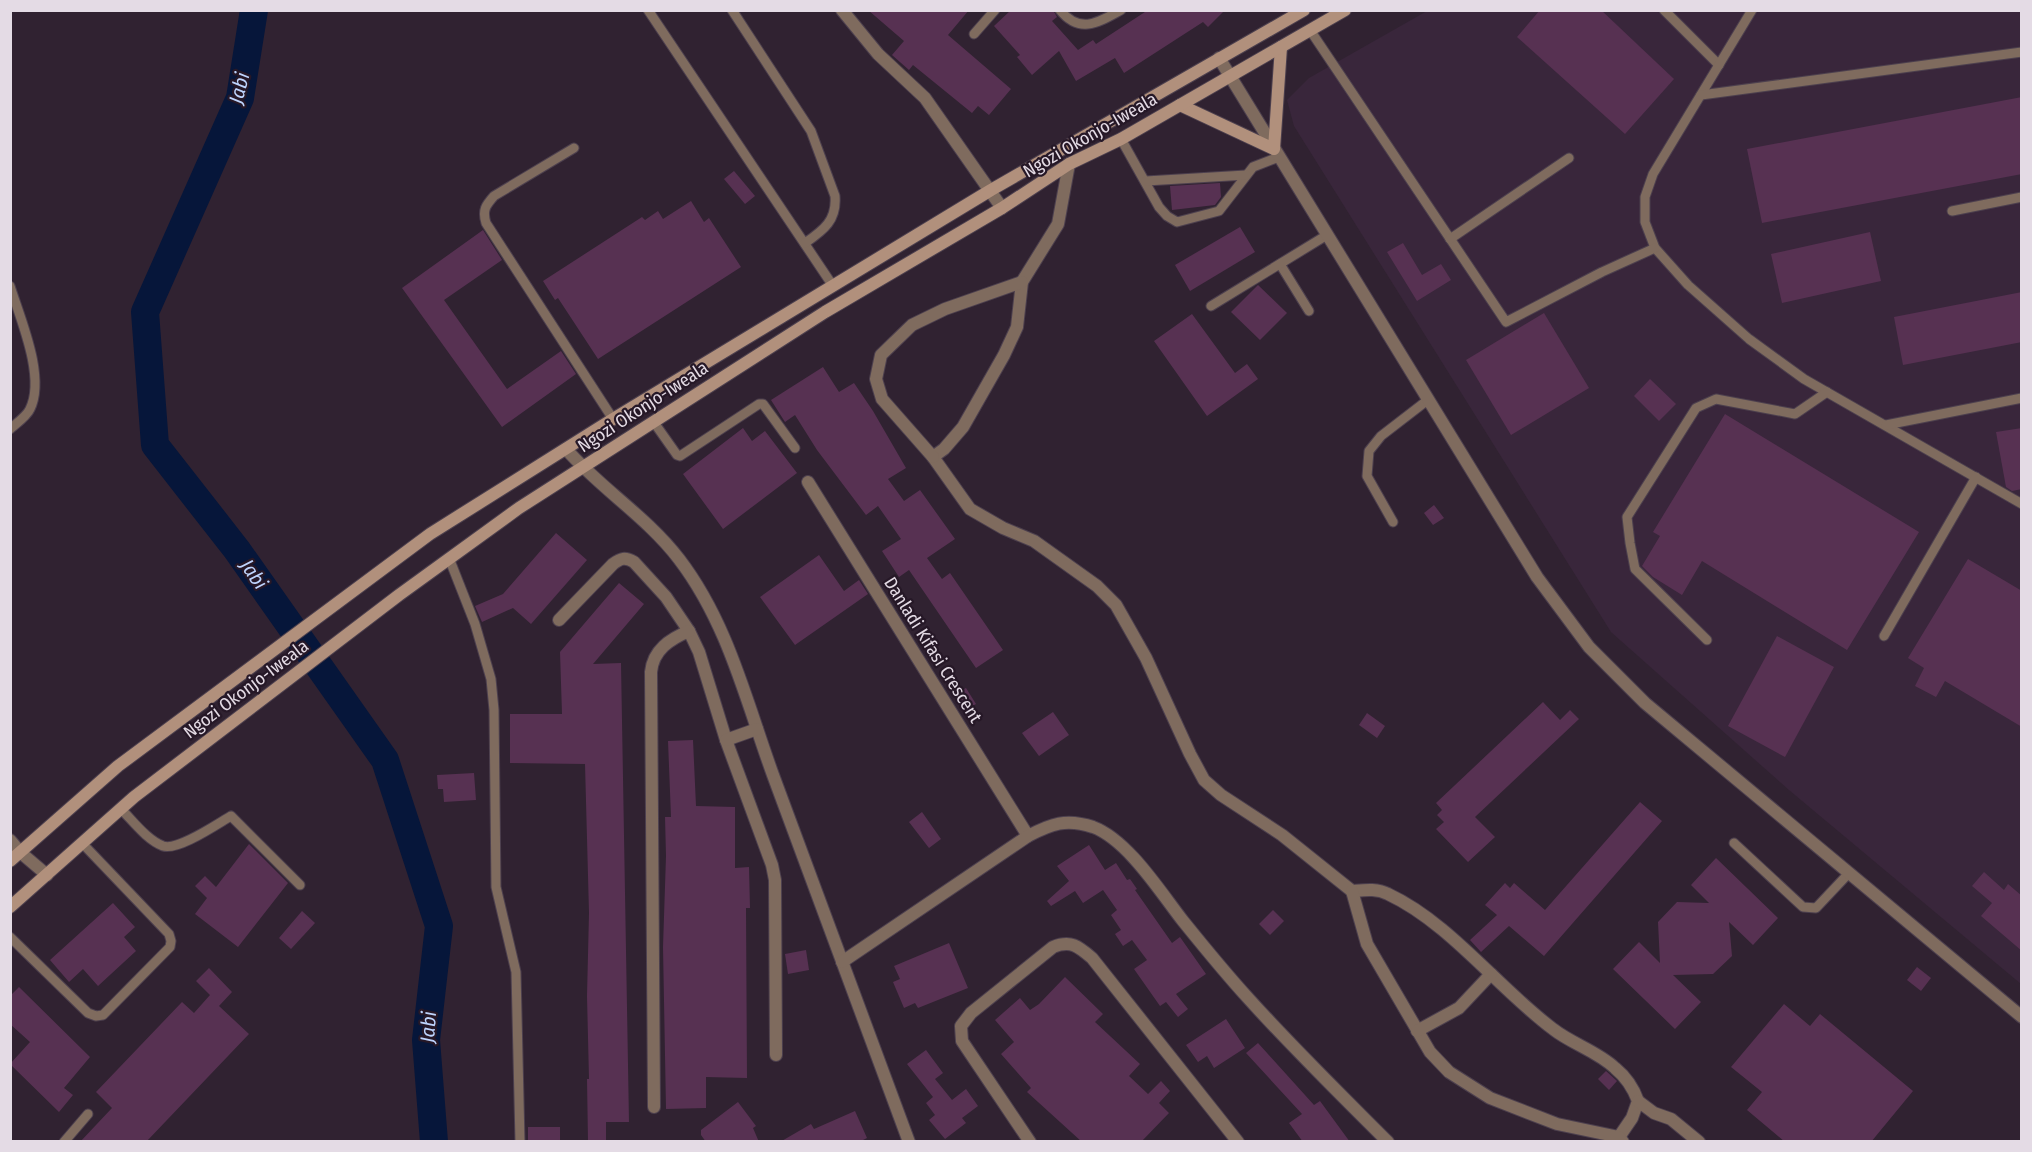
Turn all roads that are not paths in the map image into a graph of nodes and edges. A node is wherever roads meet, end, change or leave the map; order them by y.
1 (648, 10) edge
2 (732, 10) edge
3 (842, 10) edge
4 (995, 10) edge
5 (1060, 10) edge
6 (1120, 10) edge
7 (1304, 10) edge
8 (1345, 10) edge
9 (1664, 10) edge
10 (1752, 10) edge
11 (1310, 30) junction
12 (974, 34) dead end
13 (1281, 47) junction
14 (2022, 52) edge
15 (1219, 58) junction
16 (1719, 65) junction
17 (1230, 76) junction
18 (1701, 95) junction
19 (1179, 105) junction
20 (1121, 139) junction
21 (574, 148) dead end
22 (1276, 153) junction
23 (1569, 158) dead end
24 (1069, 164) junction
25 (1246, 175) junction
26 (1146, 181) junction
27 (991, 190) junction
28 (2022, 197) edge
29 (1002, 208) junction
30 (1952, 211) dead end
31 (1327, 235) junction
32 (1450, 239) junction
33 (805, 243) junction
34 (1655, 248) junction
35 (1280, 264) junction
36 (1022, 282) junction
37 (10, 286) edge
38 (833, 286) junction
39 (1211, 306) dead end
40 (1309, 311) dead end
41 (1827, 392) junction
42 (2022, 398) edge
43 (1429, 399) junction
44 (613, 419) junction
45 (653, 421) junction
46 (1886, 425) junction
47 (10, 429) edge
48 (566, 448) junction
49 (795, 448) dead end
50 (933, 457) junction
51 (583, 468) junction
52 (1976, 477) junction
53 (808, 482) dead end
54 (2022, 504) edge
55 (1393, 522) dead end
56 (449, 558) junction
57 (559, 620) dead end
58 (689, 631) junction
59 (1884, 636) dead end
60 (1707, 640) dead end
61 (757, 729) junction
62 (726, 740) junction
63 (121, 809) junction
64 (1028, 836) junction
65 (10, 840) edge
66 (82, 843) junction
67 (1734, 843) dead end
68 (20, 852) junction
69 (10, 861) edge
70 (1849, 873) junction
71 (46, 875) junction
72 (300, 885) dead end
73 (1352, 891) junction
74 (10, 907) edge
75 (10, 937) edge
76 (842, 962) junction
77 (1491, 974) junction
78 (2022, 1017) edge
79 (1417, 1030) junction
80 (776, 1055) dead end
81 (1638, 1101) junction
82 (654, 1107) dead end
83 (88, 1114) dead end
84 (1621, 1139) edge
85 (64, 1142) edge
86 (520, 1142) edge
87 (909, 1142) edge
88 (1030, 1142) edge
89 (1238, 1142) edge
90 (1389, 1142) edge
91 (1699, 1142) edge

1 - 33 lane
2 - 33 lane
3 - 27 street
4 - 12 lane
5 - 6 lane
7 - 15 street, Ngozi Okonjo-Iweala
8 - 11 street, Ngozi Okonjo-Iweala
9 - 16 lane
10 - 16 lane
11 - 13 street, Ngozi Okonjo-Iweala
11 - 32 lane
13 - 17 street, Ngozi Okonjo-Iweala
13 - 22 street
14 - 18 lane
15 - 17 street
15 - 27 street, Ngozi Okonjo-Iweala
16 - 18 lane
17 - 19 street, Ngozi Okonjo-Iweala
17 - 22 street
18 - 34 lane
19 - 20 street, Ngozi Okonjo-Iweala
19 - 22 street
20 - 24 street, Ngozi Okonjo-Iweala
20 - 26 lane
21 - 44 lane
22 - 25 lane
22 - 31 street
23 - 32 lane
24 - 29 street, Ngozi Okonjo-Iweala
24 - 36 street
25 - 26 lane
25 - 26 lane
27 - 29 street
27 - 38 street, Ngozi Okonjo-Iweala
28 - 30 lane
29 - 45 street, Ngozi Okonjo-Iweala
31 - 35 lane
31 - 43 street
32 - 34 lane
33 - 38 lane
34 - 41 lane
35 - 39 lane
35 - 40 lane
36 - 50 street
36 - 50 street
37 - 47 lane
38 - 44 street, Ngozi Okonjo-Iweala
41 - 46 lane
41 - 60 lane
42 - 46 lane
43 - 55 lane
43 - 70 street
44 - 48 street, Ngozi Okonjo-Iweala
45 - 49 lane
45 - 51 street, Ngozi Okonjo-Iweala
46 - 52 lane
48 - 51 street
48 - 68 street, Ngozi Okonjo-Iweala
50 - 73 street
51 - 56 street, Ngozi Okonjo-Iweala
51 - 61 street
52 - 54 lane
52 - 59 lane
53 - 64 street, Danladi Kifasi Crescent
56 - 63 street, Ngozi Okonjo-Iweala
56 - 86 lane
57 - 58 street
58 - 62 street
58 - 82 street
61 - 62 street
61 - 76 street
62 - 80 street
63 - 66 street, Ngozi Okonjo-Iweala
63 - 72 lane
64 - 76 street
64 - 90 street
65 - 68 street
66 - 71 street, Ngozi Okonjo-Iweala
66 - 75 lane
67 - 70 lane
68 - 69 street, Ngozi Okonjo-Iweala
68 - 71 street
70 - 78 street
71 - 74 street, Ngozi Okonjo-Iweala
73 - 77 street
73 - 79 street
76 - 87 street
77 - 79 street
77 - 81 street
79 - 84 street
81 - 84 street
81 - 91 street
83 - 85 lane
88 - 89 street

